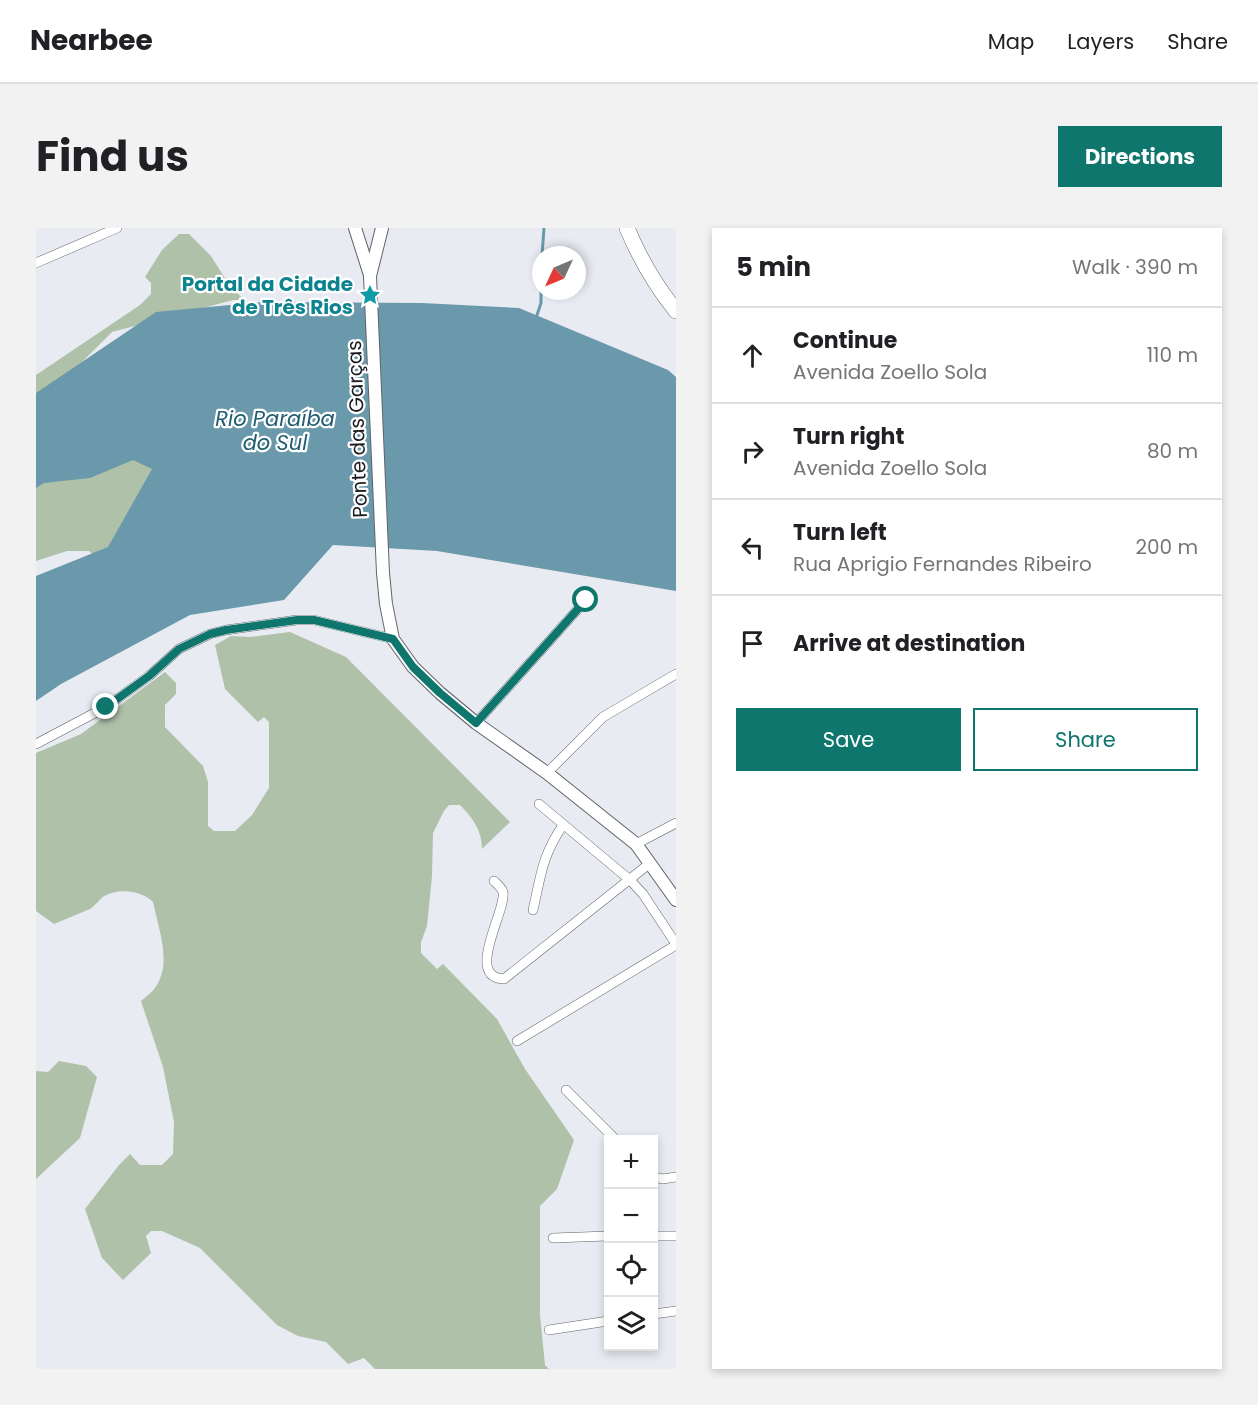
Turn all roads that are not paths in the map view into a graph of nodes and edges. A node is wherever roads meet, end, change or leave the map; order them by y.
1 (117, 228) edge
2 (355, 228) edge
3 (382, 228) edge
4 (627, 228) edge
5 (36, 263) edge
6 (370, 280) junction
7 (676, 311) edge
8 (586, 600) dead end
9 (393, 639) junction
10 (676, 674) edge
11 (476, 723) junction
12 (36, 744) edge
13 (547, 773) junction
14 (539, 804) dead end
15 (676, 823) edge
16 (563, 825) junction
17 (636, 844) junction
18 (649, 864) junction
19 (494, 880) dead end
20 (630, 880) junction
21 (676, 900) edge
22 (533, 910) dead end
23 (676, 944) edge
24 (517, 1041) dead end
25 (567, 1090) dead end
26 (611, 1135) edge
27 (676, 1177) edge
28 (658, 1178) edge
29 (604, 1236) edge
30 (658, 1236) edge
31 (676, 1236) edge
32 (553, 1238) dead end
33 (676, 1311) edge
34 (658, 1313) edge
35 (604, 1322) edge
36 (549, 1330) dead end

1 - 5 street
2 - 6 main road
3 - 6 main road
4 - 7 highway
6 - 9 main road, Ponte das Garças
8 - 11 street
9 - 11 main road
9 - 12 street
10 - 13 street
11 - 13 main road
13 - 17 main road
14 - 16 street
15 - 17 street
16 - 20 street
16 - 22 street
17 - 18 main road
18 - 20 street
18 - 21 main road
19 - 20 street
20 - 23 street
23 - 24 street
25 - 26 street
27 - 28 street
29 - 32 street
30 - 31 street
33 - 34 street
35 - 36 street

